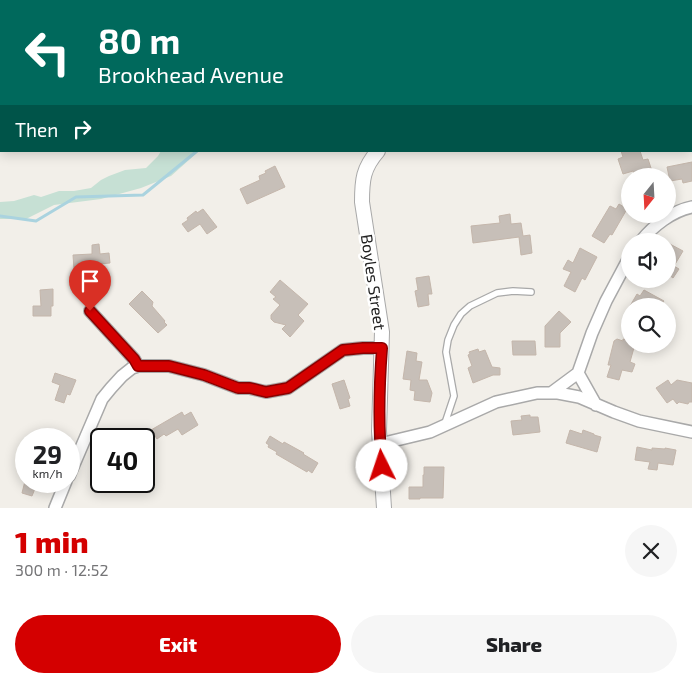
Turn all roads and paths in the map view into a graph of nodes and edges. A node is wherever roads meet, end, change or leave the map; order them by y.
1 (377, 152) edge
2 (692, 207) edge
3 (649, 233) edge
4 (621, 273) edge
5 (532, 292) dead end
6 (90, 311) dead end
7 (382, 348) junction
8 (138, 366) junction
9 (578, 373) junction
10 (551, 393) junction
11 (596, 405) junction
12 (444, 425) junction
13 (692, 432) edge
14 (380, 444) junction
15 (80, 450) edge
16 (62, 493) edge
17 (56, 508) edge
18 (384, 508) edge

1 - 7 street, Boyles Street
2 - 3 street
4 - 9 street
5 - 12 lane
6 - 8 street
7 - 8 street
7 - 14 street, Boyles Street
8 - 15 street
9 - 10 street
9 - 11 street
10 - 11 street
10 - 12 street
11 - 13 street
12 - 14 street
14 - 18 street, Boyles Street
16 - 17 street

